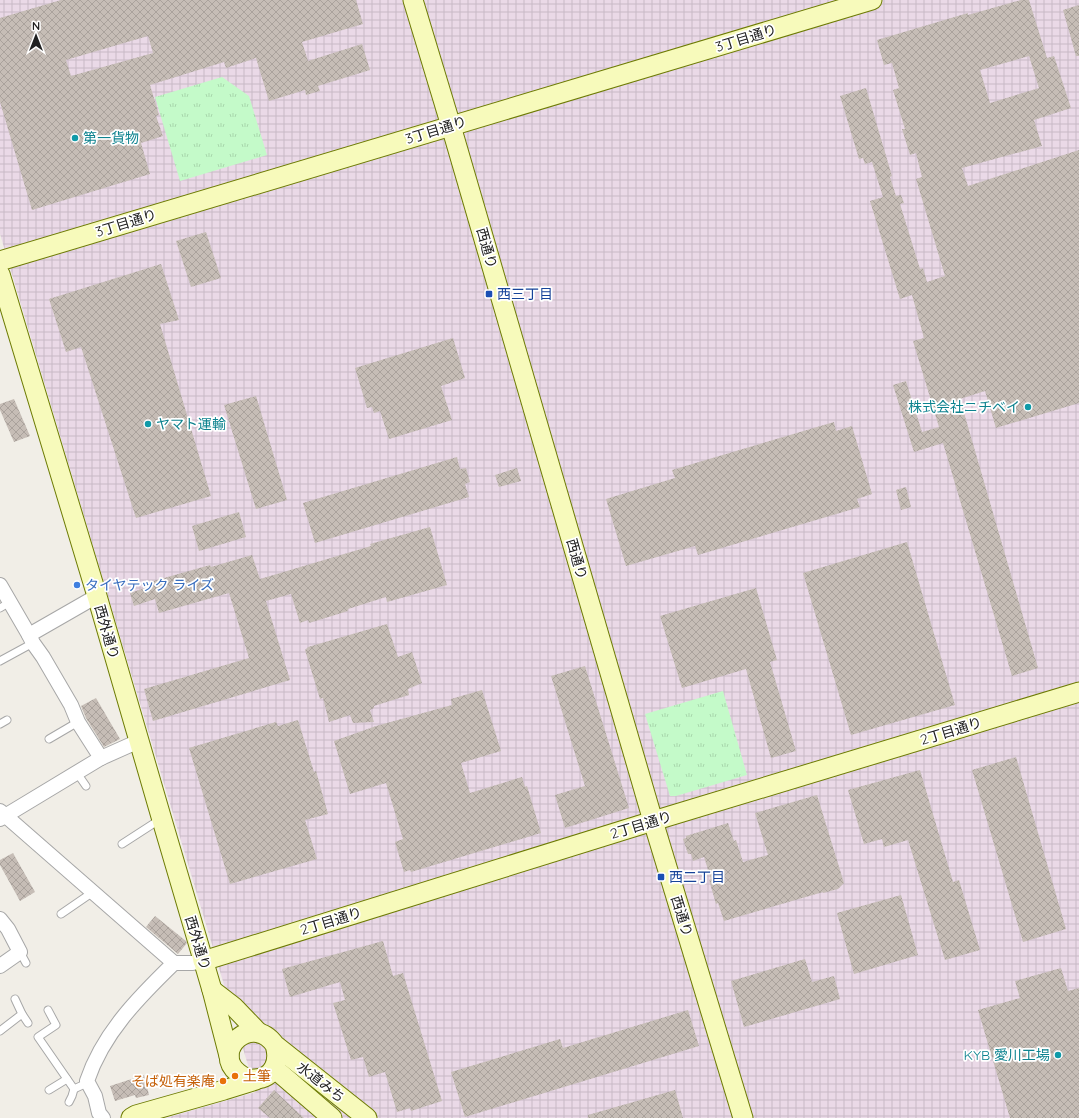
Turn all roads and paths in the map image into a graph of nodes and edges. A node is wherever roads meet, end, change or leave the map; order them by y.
1 (413, 0) edge
2 (872, 0) edge
3 (451, 126) junction
4 (0, 261) edge
5 (0, 274) edge
6 (0, 585) edge
7 (97, 596) junction
8 (5, 605) edge
9 (31, 639) junction
10 (0, 660) edge
11 (1079, 692) edge
12 (78, 722) junction
13 (49, 739) dead end
14 (139, 741) junction
15 (101, 758) junction
16 (77, 773) junction
17 (86, 786) dead end
18 (2, 815) edge
19 (162, 820) junction
20 (653, 821) junction
21 (122, 844) dead end
22 (93, 892) junction
23 (61, 914) dead end
24 (0, 919) edge
25 (203, 961) junction
26 (174, 963) junction
27 (0, 966) edge
28 (212, 990) junction
29 (15, 999) dead end
30 (48, 1010) dead end
31 (22, 1014) junction
32 (59, 1014) dead end
33 (52, 1018) junction
34 (28, 1023) dead end
35 (0, 1030) edge
36 (259, 1033) junction
37 (275, 1045) junction
38 (232, 1064) junction
39 (274, 1068) junction
40 (67, 1079) junction
41 (256, 1080) junction
42 (88, 1083) junction
43 (74, 1089) junction
44 (49, 1090) dead end
45 (224, 1090) junction
46 (69, 1102) dead end
47 (103, 1118) edge
48 (131, 1118) edge
49 (332, 1118) edge
50 (367, 1118) edge
51 (743, 1118) edge

1 - 3 street, 西通り
2 - 3 street, 3丁目通り
3 - 4 street, 3丁目通り
3 - 20 street, 西通り
5 - 7 street, 西外通り
6 - 8 street
7 - 9 street
7 - 14 street, 西外通り
8 - 9 street
9 - 10 lane
9 - 12 street
11 - 20 street, 2丁目通り
12 - 13 lane
12 - 15 street
14 - 15 street
14 - 19 street, 西外通り
15 - 16 street
16 - 17 lane
16 - 18 street
18 - 22 street
19 - 21 lane
19 - 25 street, 西外通り
20 - 25 street, 2丁目通り
20 - 51 street, 西通り
22 - 23 lane
22 - 26 street
24 - 27 street
25 - 26 street
25 - 28 street, 西外通り
26 - 42 street
28 - 36 street
28 - 38 street, 西外通り
29 - 31 lane
30 - 33 lane
31 - 34 lane
31 - 35 lane
32 - 33 lane
33 - 40 lane
36 - 37 street
36 - 38 street
37 - 39 street
37 - 50 street, 水道みち
38 - 41 street
38 - 45 street
39 - 41 street
39 - 49 street, 水道みち
40 - 43 lane
40 - 44 lane
41 - 45 street
42 - 43 lane
42 - 47 street
43 - 46 lane
45 - 48 street

